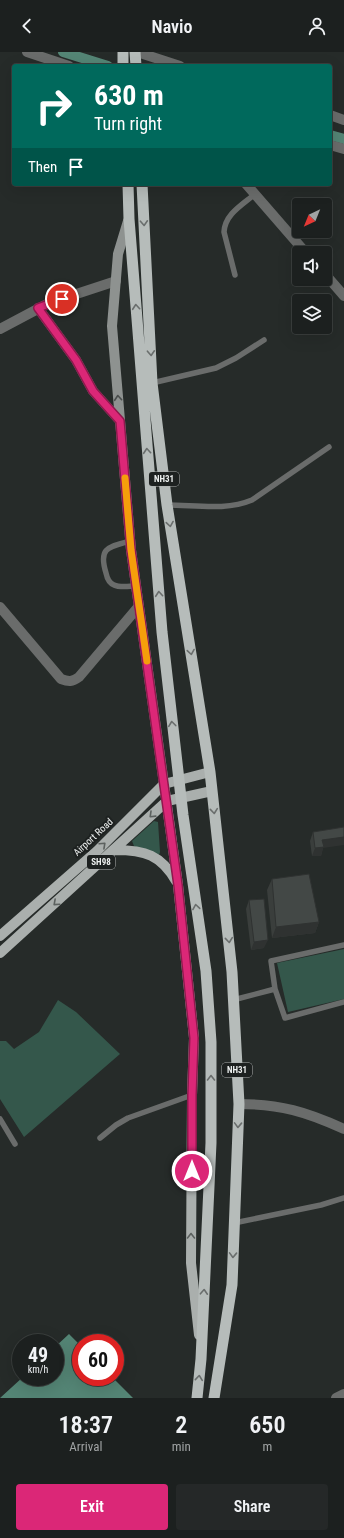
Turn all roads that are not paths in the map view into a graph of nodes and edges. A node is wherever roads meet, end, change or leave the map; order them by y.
1 (27, 52) edge
2 (123, 53) edge
3 (136, 58) edge
4 (63, 64) edge
5 (124, 64) edge
6 (169, 64) edge
7 (332, 116) edge
8 (344, 120) edge
9 (332, 146) edge
10 (344, 149) edge
11 (128, 186) edge
12 (142, 186) edge
13 (248, 186) edge
14 (255, 194) junction
15 (129, 219) junction
16 (300, 246) edge
17 (235, 275) dead end
18 (116, 281) junction
19 (332, 282) edge
20 (344, 296) edge
21 (38, 308) junction
22 (0, 329) edge
23 (264, 340) dead end
24 (152, 383) junction
25 (120, 421) junction
26 (329, 447) dead end
27 (167, 505) junction
28 (130, 541) junction
29 (136, 586) junction
30 (139, 606) junction
31 (0, 607) edge
32 (210, 772) junction
33 (164, 784) junction
34 (212, 791) junction
35 (167, 801) junction
36 (115, 850) junction
37 (178, 885) junction
38 (0, 936) edge
39 (344, 945) edge
40 (0, 953) edge
41 (276, 989) junction
42 (234, 1000) junction
43 (344, 1002) edge
44 (192, 1095) junction
45 (239, 1104) junction
46 (0, 1119) edge
47 (344, 1129) edge
48 (100, 1138) dead end
49 (15, 1144) dead end
50 (344, 1198) edge
51 (234, 1223) junction
52 (201, 1359) junction
53 (344, 1394) edge
54 (197, 1398) edge
55 (214, 1398) edge
56 (336, 1398) edge

1 - 4 street
2 - 5 highway
3 - 6 street
7 - 8 street
9 - 10 street
11 - 15 highway, NH31
12 -> 24 highway, NH31
13 - 14 street
14 - 16 street
14 - 17 lane
15 - 18 main road
52 -> 15 highway, NH31
18 - 21 street
25 -> 18 main road
19 - 20 street
21 - 22 street
21 - 25 street
23 - 24 lane
24 - 27 highway, NH31
25 - 28 main road
26 - 27 lane
27 -> 32 highway, NH31
28 - 29 main road
28 - 29 lane
29 - 30 main road
30 - 31 street
30 - 33 main road
32 - 33 main road
32 - 34 highway, NH31
33 - 35 main road
38 -> 33 main road, Airport Road / SH98
34 - 35 main road
34 -> 42 highway, NH31
35 -> 36 main road, SH98
35 - 37 main road
36 - 37 main road
36 -> 40 main road, SH98
37 - 44 main road
39 - 41 lane
41 - 42 lane
41 - 43 lane
42 - 45 highway, NH31
44 - 48 lane
52 -> 44 main road
45 - 47 street
45 -> 51 highway, NH31
46 - 49 lane
50 - 51 lane
51 -> 55 highway, NH31
54 -> 52 highway, NH31
53 - 56 street

